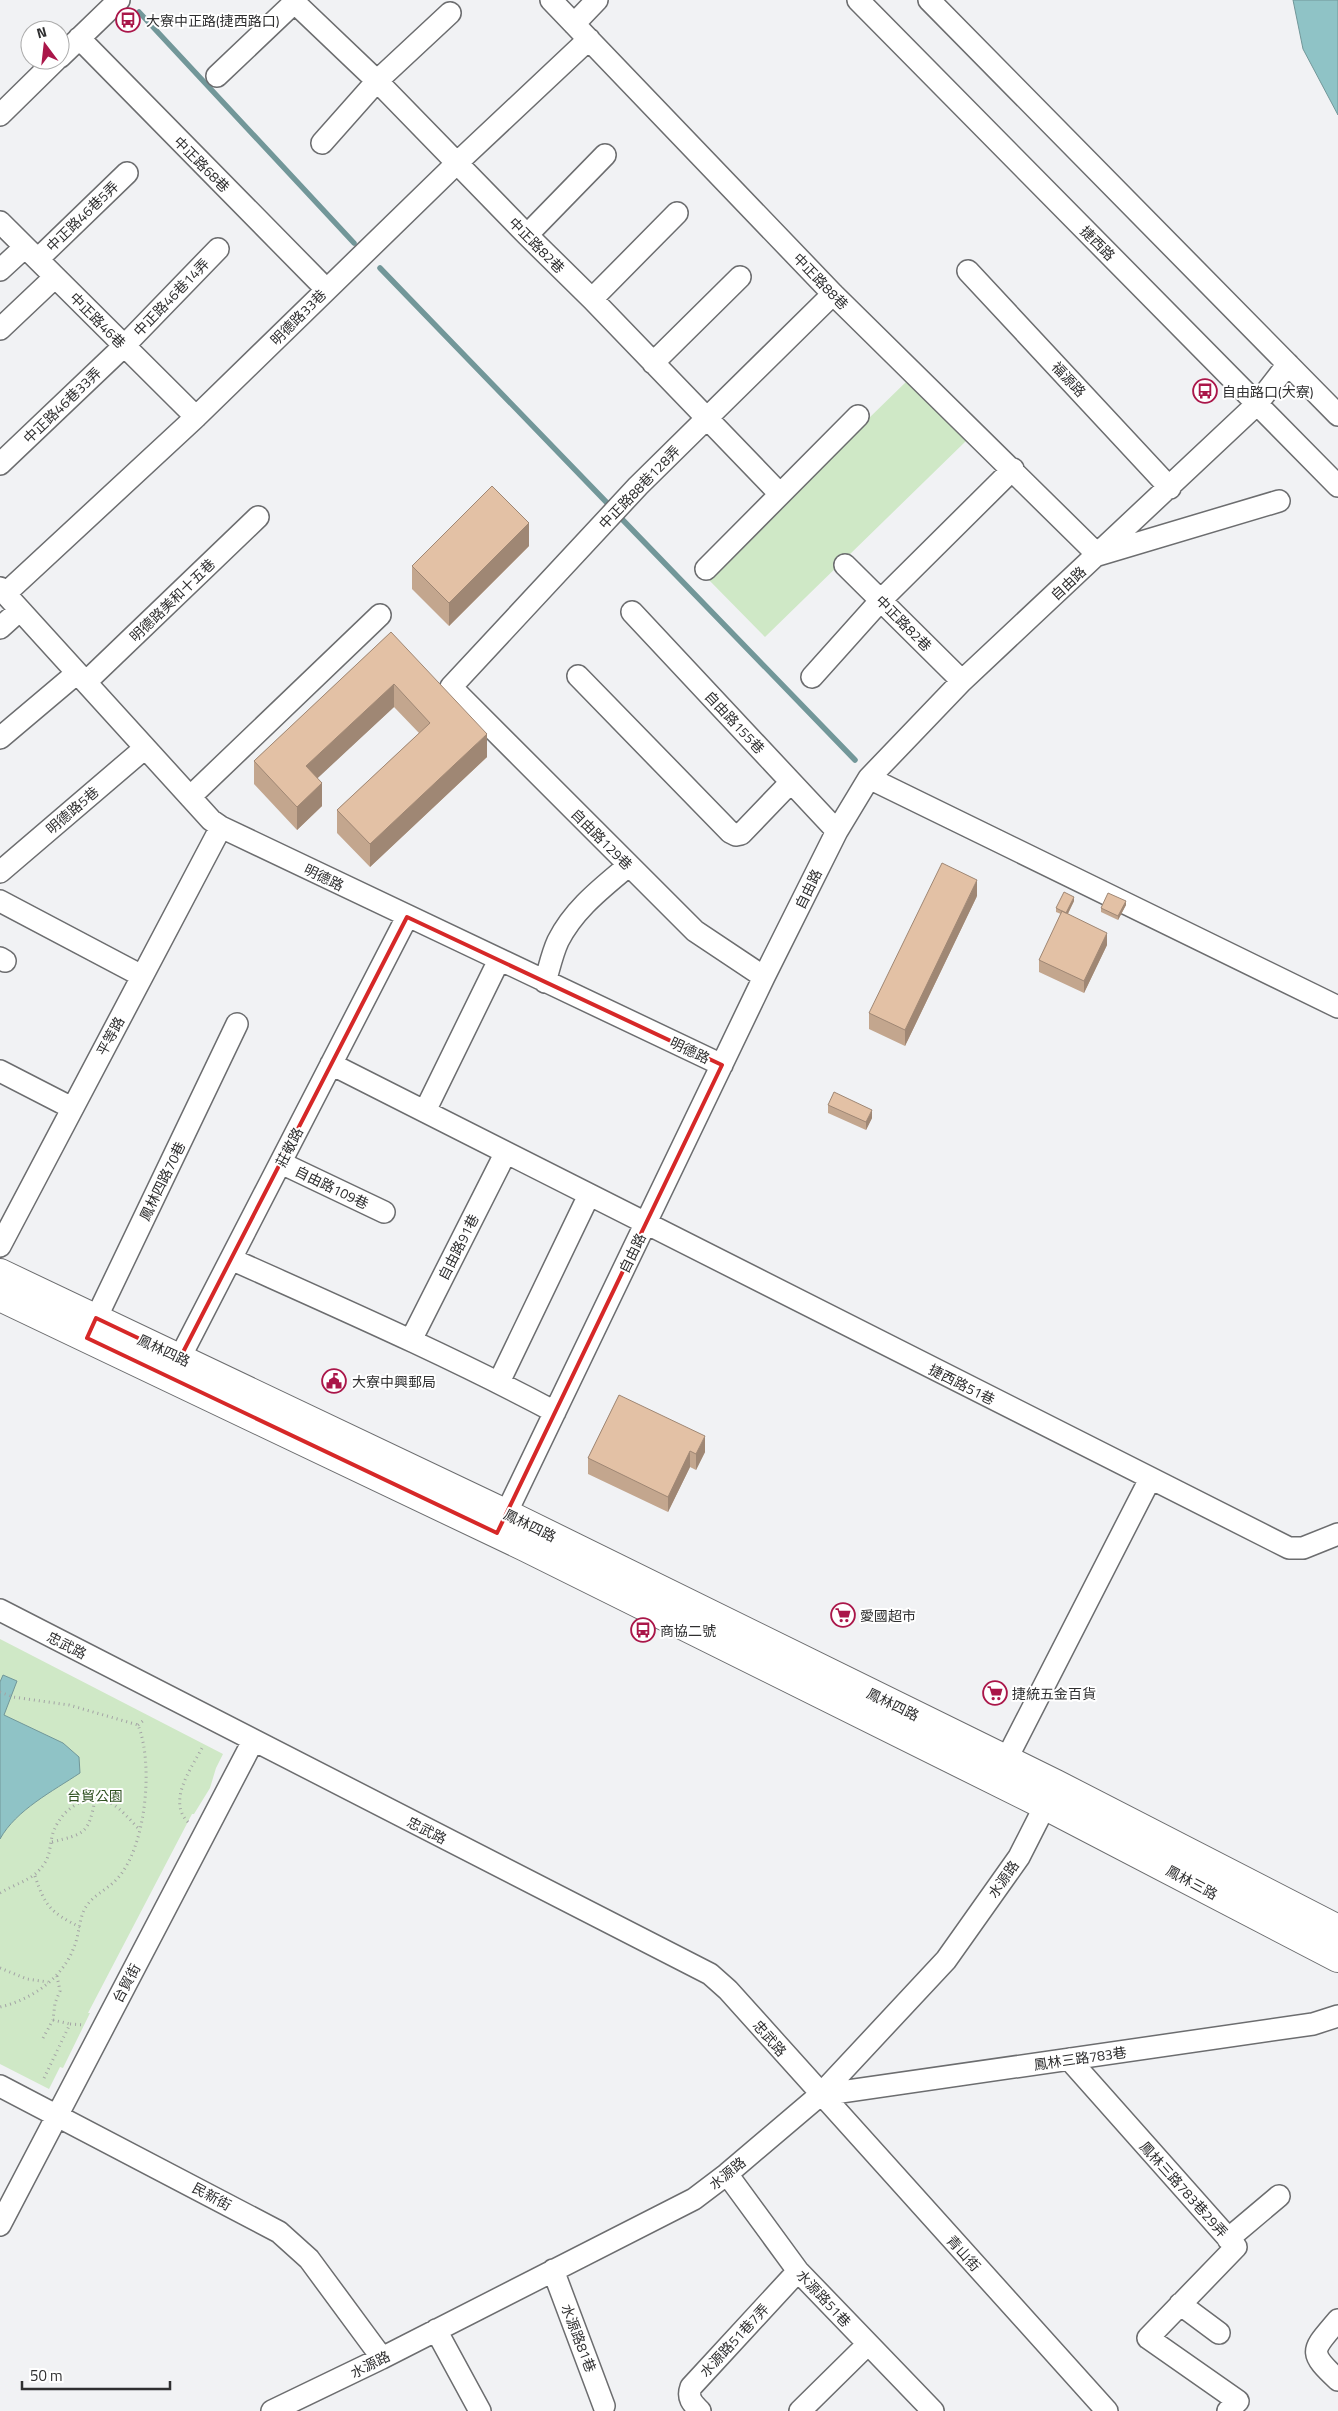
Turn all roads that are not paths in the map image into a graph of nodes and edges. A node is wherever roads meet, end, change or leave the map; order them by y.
1 (551, 0) edge
2 (597, 0) edge
3 (858, 0) edge
4 (929, 0) edge
5 (114, 1) edge
6 (294, 1) edge
7 (450, 13) dead end
8 (574, 24) junction
9 (79, 38) junction
10 (589, 39) junction
11 (70, 47) edge
12 (46, 70) edge
13 (217, 76) dead end
14 (377, 81) junction
15 (0, 115) edge
16 (322, 143) dead end
17 (605, 155) dead end
18 (457, 163) junction
19 (127, 173) dead end
20 (677, 213) dead end
21 (0, 222) edge
22 (527, 235) junction
23 (218, 249) dead end
24 (31, 253) junction
25 (0, 270) edge
26 (968, 271) dead end
27 (55, 277) junction
28 (740, 277) dead end
29 (326, 289) junction
30 (833, 294) junction
31 (592, 299) junction
32 (0, 329) edge
33 (124, 346) junction
34 (654, 363) junction
35 (1288, 364) junction
36 (1257, 404) junction
37 (1338, 415) edge
38 (858, 416) dead end
39 (196, 418) junction
40 (706, 418) junction
41 (0, 464) edge
42 (1013, 469) junction
43 (1338, 486) edge
44 (1170, 488) junction
45 (780, 494) junction
46 (1279, 501) dead end
47 (258, 517) dead end
48 (1098, 555) junction
49 (845, 565) dead end
50 (706, 569) dead end
51 (3, 591) edge
52 (881, 600) junction
53 (20, 610) junction
54 (632, 612) dead end
55 (380, 615) dead end
56 (0, 628) edge
57 (578, 676) dead end
58 (812, 677) dead end
59 (82, 678) junction
60 (962, 681) junction
61 (451, 686) joint
62 (0, 738) edge
63 (145, 748) junction
64 (870, 778) junction
65 (791, 782) junction
66 (190, 797) junction
67 (221, 827) junction
68 (837, 831) junction
69 (628, 866) junction
70 (0, 872) edge
71 (0, 900) edge
72 (407, 917) junction
73 (499, 960) junction
74 (142, 976) junction
75 (764, 977) junction
76 (545, 982) junction
77 (1338, 1007) edge
78 (237, 1024) dead end
79 (331, 1064) junction
80 (722, 1065) junction
81 (0, 1071) edge
82 (72, 1108) junction
83 (425, 1111) junction
84 (505, 1154) junction
85 (280, 1163) junction
86 (590, 1195) junction
87 (384, 1212) dead end
88 (646, 1223) junction
89 (0, 1246) edge
90 (231, 1259) junction
91 (0, 1273) edge
92 (0, 1297) edge
93 (92, 1328) junction
94 (411, 1340) junction
95 (175, 1368) junction
96 (499, 1382) junction
97 (556, 1412) junction
98 (1150, 1478) junction
99 (502, 1523) junction
100 (1338, 1534) edge
101 (0, 1610) edge
102 (253, 1741) junction
103 (1006, 1760) junction
104 (1051, 1795) junction
105 (1338, 1929) edge
106 (1338, 1958) edge
107 (1338, 2016) edge
108 (1069, 2059) junction
109 (0, 2086) edge
110 (820, 2095) junction
111 (57, 2114) junction
112 (727, 2174) junction
113 (1279, 2196) dead end
114 (0, 2225) edge
115 (1228, 2239) junction
116 (553, 2270) junction
117 (798, 2271) junction
118 (1180, 2304) junction
119 (1338, 2320) edge
120 (436, 2330) junction
121 (1219, 2333) dead end
122 (868, 2344) junction
123 (382, 2358) junction
124 (1338, 2380) edge
125 (302, 2405) edge
126 (604, 2406) dead end
127 (1233, 2409) edge
128 (272, 2411) edge
129 (480, 2411) edge
130 (700, 2411) edge
131 (800, 2411) edge
132 (933, 2411) edge
133 (1107, 2411) edge

1 - 8 street, 中正路88巷
2 - 8 street
3 - 36 street, 捷西路
4 - 35 street
5 - 9 street
6 - 13 street
6 - 14 street, 中正路82巷
7 - 14 street
8 - 10 street, 中正路88巷
9 - 11 street
9 - 29 street, 中正路68巷
10 - 18 street, 明德路33巷
10 - 30 street, 中正路88巷
12 - 15 street
14 - 16 street
14 - 18 street, 中正路82巷
17 - 22 street
18 - 22 street, 中正路82巷
18 - 29 street, 明德路33巷
19 - 24 street, 中正路46巷5弄
20 - 31 street
21 - 24 street, 中正路46巷
22 - 31 street, 中正路82巷
23 - 33 street, 中正路46巷14弄
24 - 25 street, 中正路46巷5弄
24 - 27 street, 中正路46巷
26 - 44 street, 福源路
27 - 32 street
27 - 33 street, 中正路46巷
28 - 34 street
29 - 39 street, 明德路33巷
30 - 40 street, 中正路88巷128弄
30 - 42 street, 中正路88巷
31 - 34 street, 中正路82巷
33 - 39 street, 中正路46巷
33 - 41 street, 中正路46巷33弄
34 - 40 street, 中正路82巷
35 - 36 street, 自由路
35 - 37 street
36 - 43 street, 捷西路
36 - 44 street, 自由路
38 - 45 street
39 - 51 street, 明德路33巷
40 - 45 street, 中正路82巷
40 - 61 street, 中正路88巷128弄
42 - 48 street, 中正路88巷
42 - 52 street
44 - 48 street, 自由路
45 - 50 street
46 - 48 street
47 - 59 street, 明德路美和十五巷
48 - 60 street, 自由路
49 - 52 street, 中正路82巷
51 - 53 street, 明德路
52 - 58 street
52 - 60 street, 中正路82巷
53 - 56 street
53 - 59 street, 明德路
54 - 65 street, 自由路155巷
55 - 66 street
57 - 65 street
59 - 62 street, 明德路美和十五巷
59 - 63 street, 明德路
60 - 64 street, 自由路
61 - 69 street, 自由路129巷
63 - 66 street, 明德路
63 - 70 street, 明德路5巷
64 - 68 street, 自由路
64 - 77 street
65 - 68 street, 自由路155巷
66 - 67 street, 明德路
67 - 72 street, 明德路
67 - 74 street, 平等路
68 - 75 street, 自由路
69 - 75 street, 自由路129巷
69 - 76 street
71 - 74 street
72 - 73 street, 明德路
72 - 79 street, 莊敬路
73 - 76 street, 明德路
73 - 83 street
74 - 82 street, 平等路
75 - 80 street, 自由路
76 - 80 street, 明德路
78 - 93 street, 鳳林四路70巷
79 - 83 street
79 - 85 street, 莊敬路
80 - 88 street, 自由路
81 - 82 street
82 - 89 street, 平等路
83 - 84 street
84 - 86 street
84 - 94 street, 自由路91巷
85 - 87 street, 自由路109巷
85 - 90 street, 莊敬路
86 - 88 street, 捷西路51巷
86 - 96 street
88 - 97 street, 自由路
88 - 98 street, 捷西路51巷
90 - 94 street
90 - 95 street, 莊敬路
91 - 93 main road, 鳳林四路
92 - 93 main road, 鳳林四路
93 - 95 main road, 鳳林四路
94 - 96 street
95 - 99 main road, 鳳林四路
96 - 97 street
97 - 99 street, 自由路
98 - 100 street, 捷西路51巷
98 - 103 street
99 - 103 main road, 鳳林四路
99 - 104 main road, 鳳林四路
101 - 102 street, 忠武路
102 - 110 street, 忠武路
102 - 111 street, 台貿街
103 - 104 main road, 鳳林四路
104 - 105 main road, 鳳林三路
104 - 106 main road, 鳳林三路
104 - 110 street, 水源路
107 - 108 street, 鳳林三路783巷
108 - 110 street, 鳳林三路783巷
108 - 115 street, 鳳林三路783巷29弄
109 - 111 street, 民新街
110 - 112 street, 水源路
110 - 133 street, 青山街
111 - 114 street, 台貿街
111 - 123 street, 民新街
112 - 116 street, 水源路
112 - 117 street, 水源路51巷
113 - 115 street
115 - 118 street, 鳳林三路783巷29弄
116 - 120 street, 水源路
116 - 126 street, 水源路81巷
117 - 122 street, 水源路51巷
117 - 130 street, 水源路51巷7弄
118 - 121 street
118 - 127 street, 鳳林三路783巷29弄
119 - 124 street
120 - 123 street, 水源路
120 - 129 street
122 - 131 street
122 - 132 street, 水源路51巷
123 - 125 street, 水源路
125 - 128 street, 水源路

